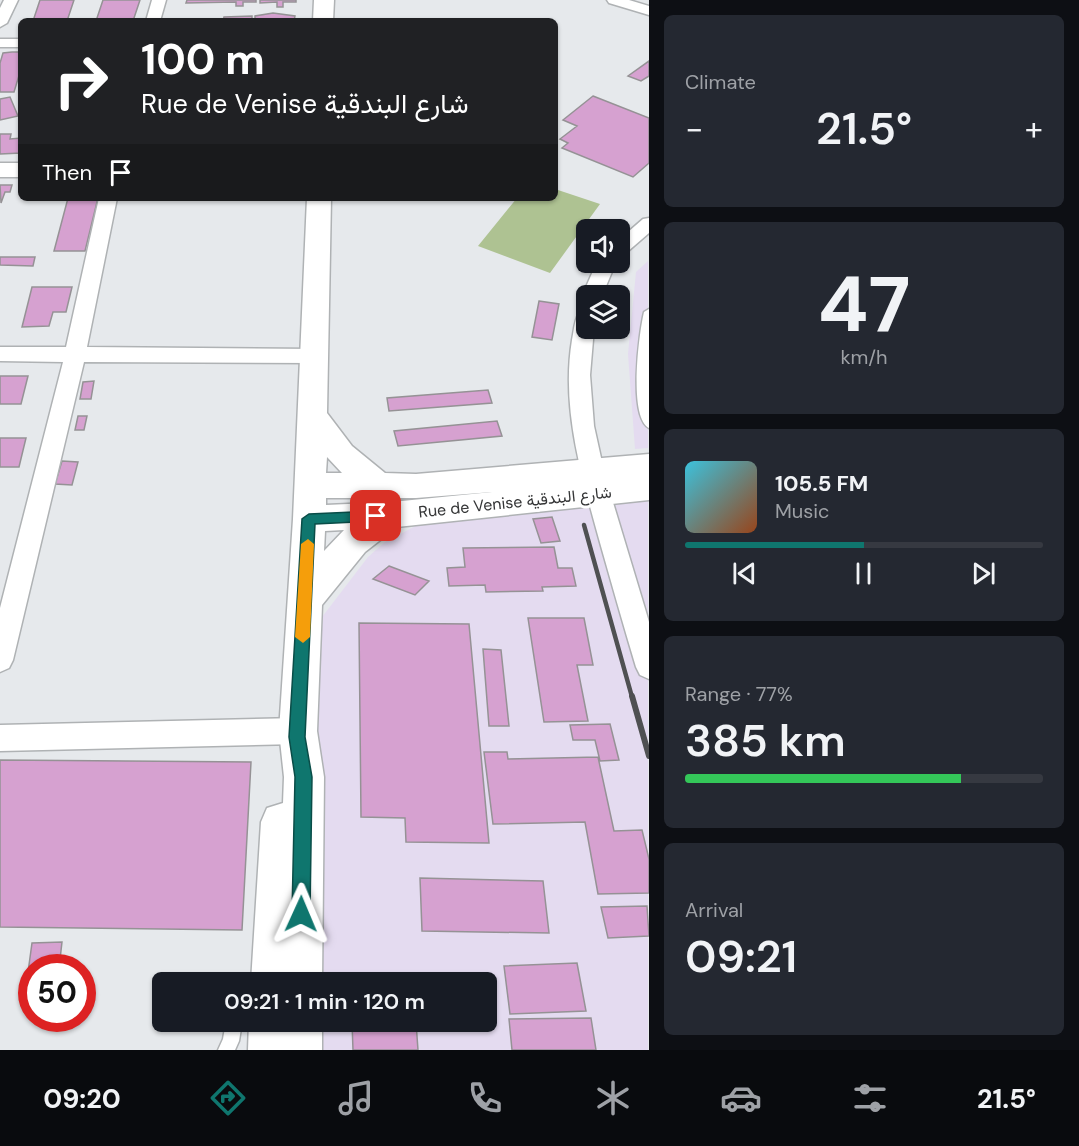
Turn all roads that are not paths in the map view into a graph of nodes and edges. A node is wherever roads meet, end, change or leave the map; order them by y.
1 (11, 0) edge
2 (159, 0) edge
3 (324, 0) edge
4 (614, 0) edge
5 (648, 10) edge
6 (154, 18) edge
7 (323, 18) edge
8 (0, 23) edge
9 (0, 43) edge
10 (18, 43) edge
11 (0, 170) edge
12 (18, 170) edge
13 (107, 201) edge
14 (320, 201) edge
15 (648, 223) edge
16 (630, 239) edge
17 (648, 312) edge
18 (583, 339) edge
19 (0, 354) edge
20 (75, 355) junction
21 (314, 356) junction
22 (312, 414) junction
23 (648, 424) edge
24 (648, 466) edge
25 (593, 481) junction
26 (310, 485) junction
27 (377, 485) junction
28 (648, 488) edge
29 (392, 515) junction
30 (309, 519) junction
31 (304, 602) junction
32 (0, 660) edge
33 (648, 667) edge
34 (298, 734) junction
35 (0, 738) edge
36 (274, 972) edge
37 (300, 972) edge
38 (232, 1032) edge
39 (272, 1032) edge
40 (300, 1032) edge
41 (226, 1050) edge
42 (271, 1050) edge
43 (299, 1050) edge

1 - 8 street
2 - 6 street
3 - 7 main road
4 - 5 street
9 - 10 street
11 - 12 street
13 - 20 street
14 - 21 main road
15 - 16 street
17 - 23 lane
18 - 25 street
19 - 20 street
20 - 21 street
20 - 32 street
21 - 22 main road
22 - 26 main road
22 - 27 main road
24 - 25 main road, Rue de Venise شارع البندقية
25 - 27 main road, Rue de Venise شارع البندقية
25 - 28 main road, Rue de Venise شارع البندقية
25 - 29 main road, Rue de Venise شارع البندقية
25 - 33 street
26 - 27 main road, Rue de Venise شارع البندقية
26 - 30 main road
29 - 30 main road, Rue de Venise شارع البندقية
29 - 31 main road
30 - 31 main road
31 - 34 main road
34 - 35 street
34 - 36 main road
34 - 37 main road
38 - 41 lane
39 - 42 main road
40 - 43 main road

